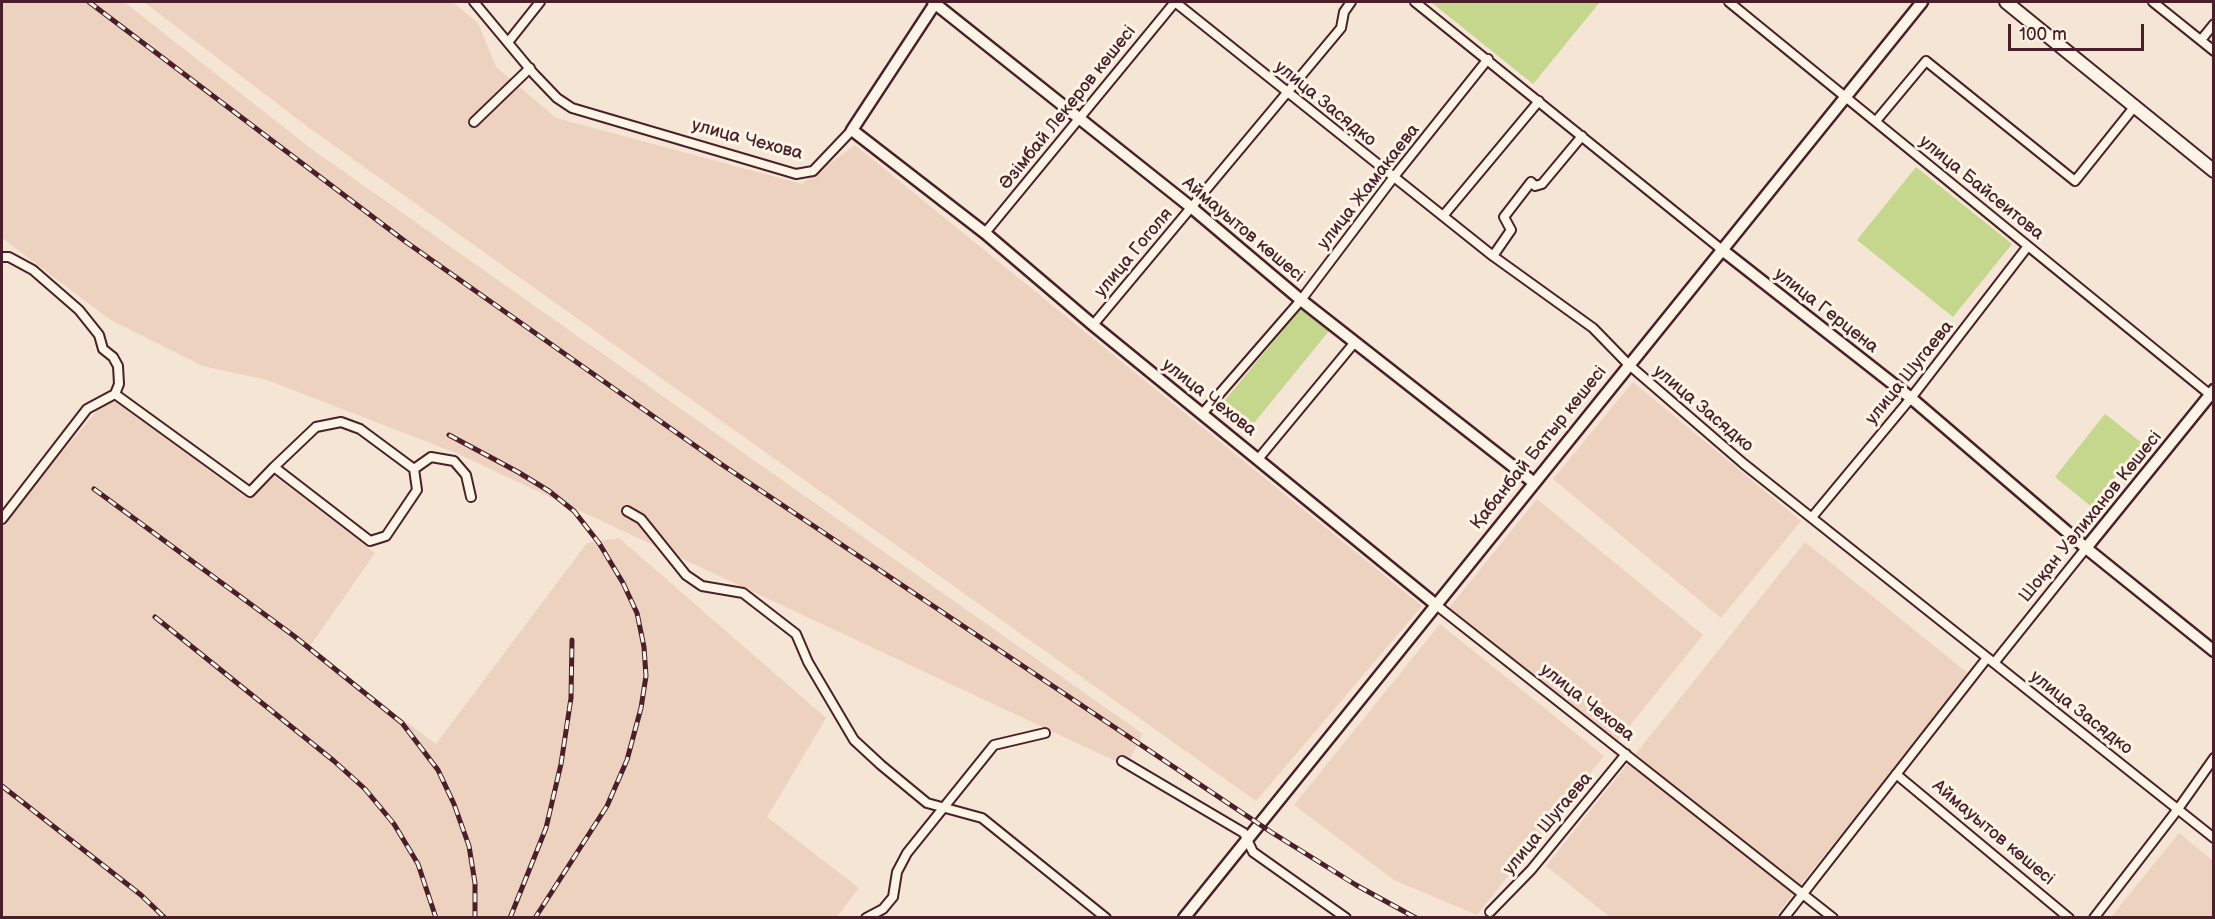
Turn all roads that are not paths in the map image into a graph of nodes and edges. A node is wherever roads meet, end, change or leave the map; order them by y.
1 (474, 2) edge
2 (540, 2) edge
3 (935, 2) edge
4 (1175, 2) edge
5 (1351, 2) edge
6 (1415, 2) edge
7 (1729, 2) edge
8 (1922, 2) edge
9 (2006, 2) edge
10 (2153, 2) edge
11 (2214, 24) edge
12 (2201, 40) junction
13 (509, 41) junction
14 (2214, 51) edge
15 (1488, 59) junction
16 (530, 68) junction
17 (1287, 93) junction
18 (1845, 95) junction
19 (1539, 101) junction
20 (2135, 106) junction
21 (1079, 117) junction
22 (1876, 121) junction
23 (474, 122) dead end
24 (852, 130) junction
25 (1582, 136) junction
26 (2214, 171) edge
27 (1393, 178) junction
28 (1192, 208) junction
29 (1443, 216) junction
30 (985, 233) junction
31 (2028, 246) junction
32 (1721, 249) junction
33 (2, 256) edge
34 (1493, 256) junction
35 (1301, 300) junction
36 (1093, 326) junction
37 (1355, 342) junction
38 (1628, 364) junction
39 (116, 394) junction
40 (2212, 394) edge
41 (1911, 399) junction
42 (1202, 414) junction
43 (1259, 458) junction
44 (274, 466) junction
45 (414, 470) junction
46 (1533, 482) junction
47 (471, 497) dead end
48 (627, 511) dead end
49 (1813, 516) junction
50 (2, 519) edge
51 (2086, 548) junction
52 (1435, 604) junction
53 (2214, 651) edge
54 (1990, 661) junction
55 (1045, 733) dead end
56 (1626, 754) junction
57 (2214, 758) edge
58 (1122, 761) dead end
59 (1896, 774) junction
60 (944, 809) junction
61 (2178, 809) junction
62 (1247, 838) junction
63 (2214, 838) edge
64 (1804, 894) junction
65 (1490, 912) dead end
66 (867, 918) edge
67 (1106, 918) edge
68 (1184, 918) edge
69 (1346, 918) edge
70 (1784, 918) edge
71 (1833, 918) edge
72 (2069, 918) edge
73 (2094, 918) edge

1 - 13 street, улица Чехова
2 - 13 street
3 - 21 street, Аймауытов көшесі
3 - 24 street
4 - 17 street, улица Засядко
4 - 21 street, Әзімбай Лекеров көшесі
5 - 17 street, улица Гоголя
6 - 15 street, улица Герцена
7 - 18 street, улица Байсеитова
8 - 18 street, Қабанбай Батыр көшесі
9 - 20 main road
10 - 12 street
11 - 12 street
12 - 14 street
13 - 16 street, улица Чехова
15 - 19 street, улица Герцена
15 - 27 street, улица Жамакаева
16 - 23 street
16 - 24 street, улица Чехова
17 - 27 street, улица Засядко
17 - 28 street, улица Гоголя
18 - 22 street, улица Байсеитова
18 - 32 street, Қабанбай Батыр көшесі
19 - 25 street, улица Герцена
19 - 29 street
20 - 22 street
20 - 26 main road
21 - 28 street, Аймауытов көшесі
21 - 30 street, Әзімбай Лекеров көшесі
22 - 31 street, улица Байсеитова
24 - 30 street, улица Чехова
25 - 32 street, улица Герцена
25 - 34 street
27 - 29 street, улица Засядко
27 - 35 street, улица Жамакаева
28 - 35 street, Аймауытов көшесі
28 - 36 street, улица Гоголя
29 - 34 street, улица Засядко
30 - 36 street, улица Чехова
31 - 40 street, улица Байсеитова
31 - 41 street, улица Шугаева
32 - 38 street, Қабанбай Батыр көшесі
32 - 41 street, улица Герцена
33 - 39 street
34 - 38 street, улица Засядко
35 - 37 street, Аймауытов көшесі
35 - 42 street, улица Жамакаева
36 - 42 street, улица Чехова
37 - 43 street
37 - 46 street, Аймауытов көшесі
38 - 46 street, Қабанбай Батыр көшесі
38 - 49 street, улица Засядко
39 - 44 street
39 - 50 street
40 - 51 street, Шоқан Уәлиханов Көшесі
41 - 49 street, улица Шугаева
41 - 51 street, улица Герцена
42 - 43 street, улица Чехова
43 - 52 street, улица Чехова
44 - 45 street
44 - 45 street
45 - 47 street
46 - 52 street, Қабанбай Батыр көшесі
48 - 60 street
49 - 54 street, улица Засядко
51 - 53 street, улица Герцена
51 - 54 street, Шоқан Уәлиханов Көшесі
52 - 56 street, улица Чехова
52 - 62 street, Қабанбай Батыр көшесі
54 - 59 street, Шоқан Уәлиханов Көшесі
54 - 61 street, улица Засядко
55 - 60 street
56 - 64 street, улица Чехова
56 - 65 street, улица Шугаева
57 - 61 street
58 - 62 street
59 - 64 street
59 - 72 street, Аймауытов көшесі
60 - 66 street
60 - 67 street
61 - 63 street, улица Засядко
61 - 73 street
62 - 68 street, Қабанбай Батыр көшесі
62 - 69 street
64 - 70 street
64 - 71 street, улица Чехова

